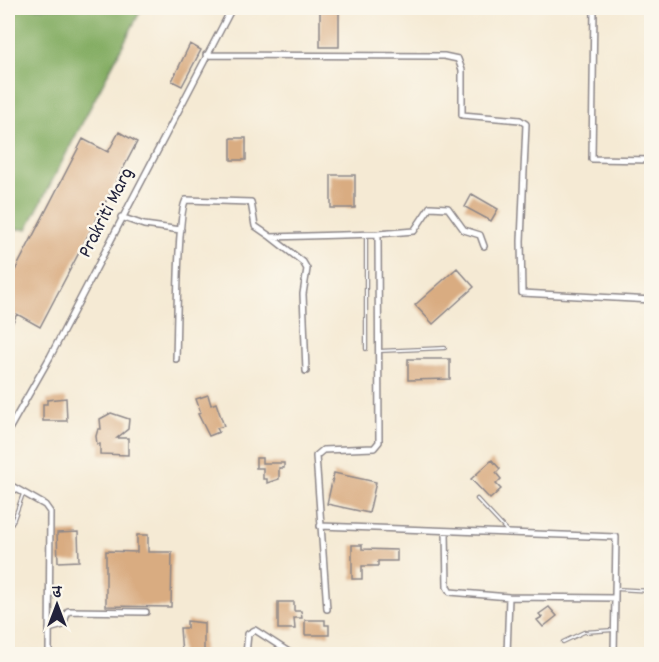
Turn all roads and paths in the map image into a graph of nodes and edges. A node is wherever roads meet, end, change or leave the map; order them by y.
1 (232, 8) edge
2 (594, 8) edge
3 (206, 55) junction
4 (651, 160) edge
5 (121, 217) junction
6 (181, 230) junction
7 (378, 234) junction
8 (366, 235) junction
9 (271, 237) junction
10 (484, 246) dead end
11 (651, 300) edge
12 (446, 348) dead end
13 (366, 349) dead end
14 (379, 351) junction
15 (176, 359) dead end
16 (306, 371) dead end
17 (8, 431) edge
18 (8, 484) edge
19 (23, 494) junction
20 (477, 499) dead end
21 (320, 526) junction
22 (8, 529) edge
23 (446, 531) junction
24 (508, 533) junction
25 (616, 589) junction
26 (651, 591) edge
27 (508, 597) junction
28 (615, 598) junction
29 (327, 609) dead end
30 (146, 612) dead end
31 (49, 629) junction
32 (614, 630) junction
33 (563, 642) dead end
34 (49, 654) edge
35 (246, 654) edge
36 (292, 654) edge
37 (507, 654) edge
38 (614, 654) edge

1 - 3 street, Prakriti Marg
2 - 4 street
3 - 5 street, Prakriti Marg
3 - 11 street
5 - 6 street
5 - 17 street, Prakriti Marg
6 - 9 street
6 - 15 street
7 - 8 street
7 - 10 street
7 - 14 street
8 - 9 street
8 - 13 lane
9 - 16 street
12 - 14 lane
14 - 21 street
18 - 19 street
19 - 22 lane
19 - 31 street
20 - 24 lane
21 - 23 street
21 - 29 street
23 - 24 street
23 - 27 street
24 - 25 street
25 - 26 lane
25 - 28 street
27 - 28 street
27 - 37 street
28 - 32 street
30 - 31 street
31 - 34 street
32 - 33 lane
32 - 38 street
35 - 36 street

